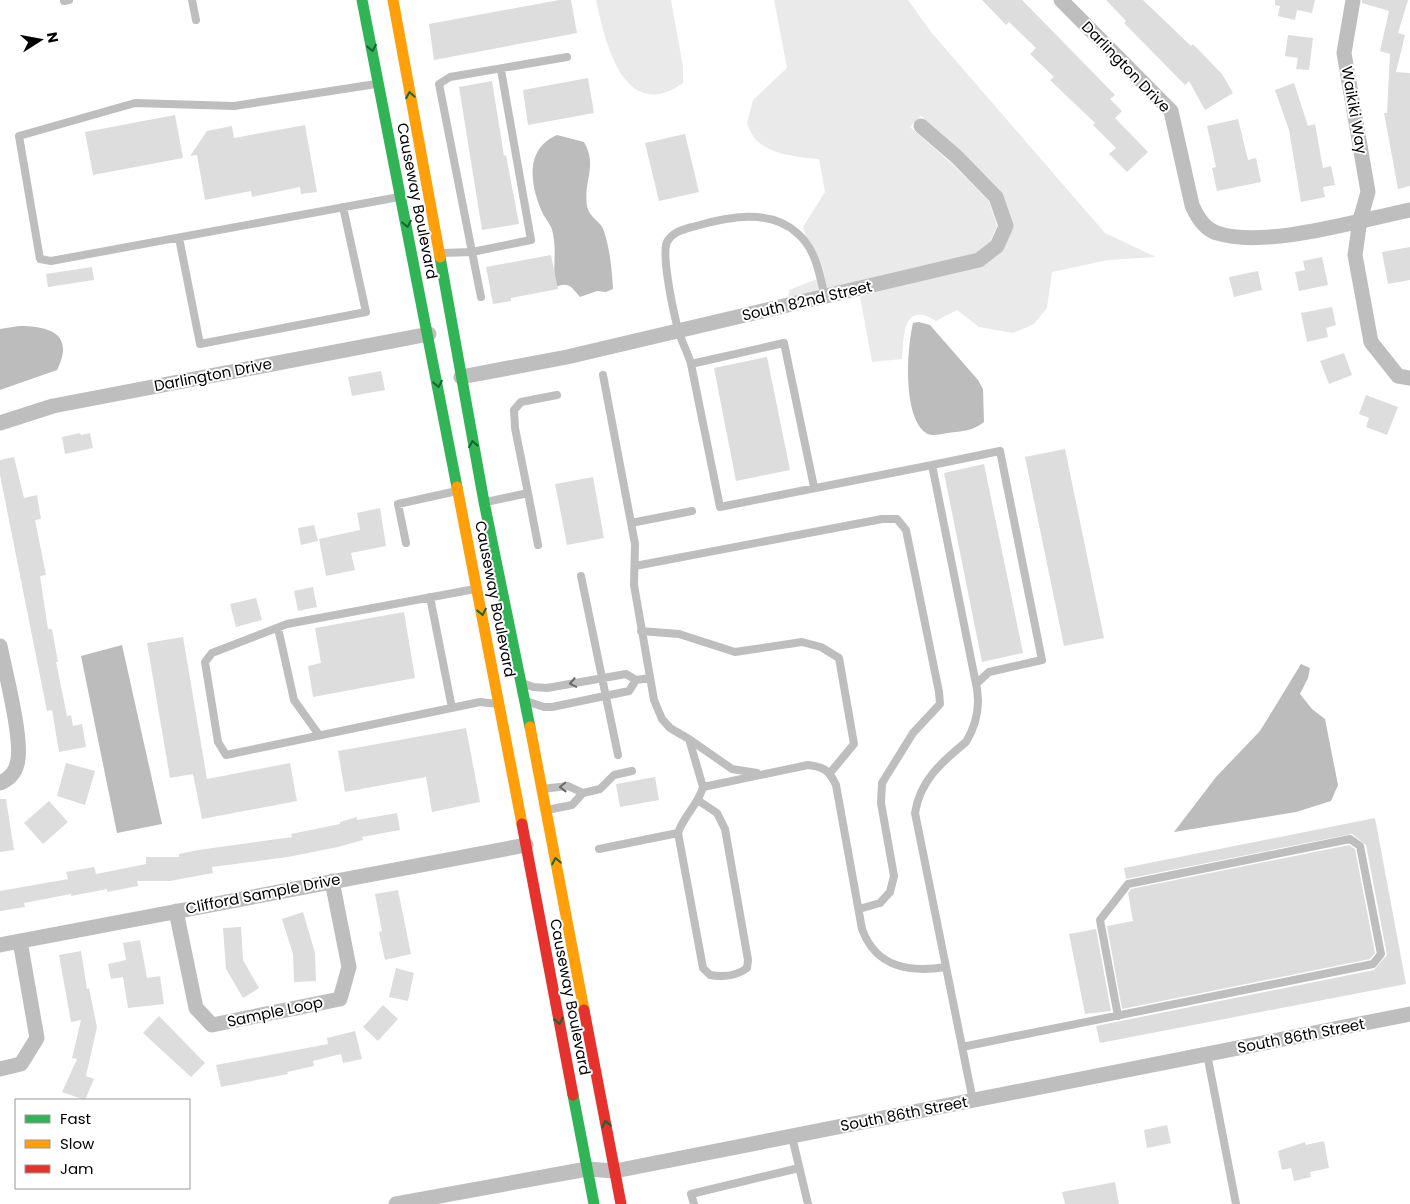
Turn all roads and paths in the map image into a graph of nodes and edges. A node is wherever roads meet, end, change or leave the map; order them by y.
1 (192, 0) edge
2 (362, 0) edge
3 (393, 0) edge
4 (1061, 0) edge
5 (1353, 0) edge
6 (196, 20) dead end
7 (566, 57) dead end
8 (501, 70) junction
9 (379, 84) junction
10 (392, 93) dead end
11 (921, 126) dead end
12 (401, 196) junction
13 (342, 207) junction
14 (1410, 210) edge
15 (1360, 220) junction
16 (179, 238) junction
17 (424, 244) dead end
18 (439, 252) junction
19 (472, 252) junction
20 (825, 297) junction
21 (481, 298) dead end
22 (679, 331) junction
23 (429, 334) junction
24 (691, 364) junction
25 (446, 370) dead end
26 (603, 375) dead end
27 (461, 377) junction
28 (1410, 378) edge
29 (557, 395) dead end
30 (455, 408) dead end
31 (0, 423) edge
32 (932, 465) junction
33 (814, 487) junction
34 (459, 491) junction
35 (528, 493) junction
36 (484, 502) junction
37 (692, 512) dead end
38 (631, 523) junction
39 (465, 525) junction
40 (406, 544) dead end
41 (538, 545) dead end
42 (635, 566) junction
43 (582, 576) dead end
44 (477, 588) junction
45 (430, 597) junction
46 (278, 628) junction
47 (641, 631) junction
48 (0, 646) edge
49 (602, 678) junction
50 (650, 678) junction
51 (636, 680) junction
52 (521, 682) junction
53 (976, 684) junction
54 (606, 696) junction
55 (525, 701) junction
56 (500, 704) junction
57 (452, 708) junction
58 (514, 720) dead end
59 (319, 735) junction
60 (689, 740) junction
61 (520, 750) dead end
62 (618, 755) dead end
63 (632, 771) dead end
64 (772, 773) junction
65 (830, 773) junction
66 (0, 783) edge
67 (703, 787) junction
68 (542, 789) junction
69 (583, 793) junction
70 (700, 801) junction
71 (546, 810) junction
72 (678, 833) junction
73 (533, 847) junction
74 (599, 849) dead end
75 (545, 867) dead end
76 (332, 881) junction
77 (561, 888) junction
78 (859, 909) junction
79 (176, 911) junction
80 (20, 942) junction
81 (0, 945) edge
82 (946, 967) junction
83 (1410, 1014) edge
84 (1118, 1016) junction
85 (962, 1047) junction
86 (1206, 1054) junction
87 (0, 1068) edge
88 (973, 1101) junction
89 (792, 1136) junction
90 (799, 1168) junction
91 (587, 1169) junction
92 (615, 1172) junction
93 (396, 1204) edge
94 (594, 1204) edge
95 (621, 1204) edge
96 (694, 1204) edge
97 (808, 1204) edge
98 (1236, 1204) edge

1 - 6 lane
2 -> 9 main road, Causeway Boulevard
18 -> 3 main road, Causeway Boulevard
4 - 15 street, Darlington Drive
5 - 15 street, Waikiki Way
7 - 8 lane
8 - 19 lane
8 - 19 lane
9 - 10 main road
9 - 12 main road, Causeway Boulevard
9 - 16 lane
11 - 20 street, South 82nd Street
12 - 13 lane
12 -> 23 main road, Causeway Boulevard
13 - 16 lane
13 - 16 lane
14 - 15 street, Darlington Drive
15 - 28 street, Waikiki Way
17 - 18 main road
18 - 19 lane
18 - 27 main road, Causeway Boulevard
19 - 21 lane
20 - 22 street, South 82nd Street
20 - 22 lane
22 - 24 lane
22 - 27 street, South 82nd Street
23 - 25 main road
23 - 31 street, Darlington Drive
23 -> 34 main road, Causeway Boulevard
24 - 33 lane
24 - 33 lane
26 - 38 lane
36 -> 27 main road, Causeway Boulevard
29 - 35 lane
30 - 36 main road
32 - 33 lane
32 - 53 lane
32 - 53 lane
34 - 39 main road, Causeway Boulevard
34 - 40 lane
35 - 36 lane
35 - 41 lane
36 - 52 main road, Causeway Boulevard
37 - 38 lane
38 - 42 lane
39 - 44 main road, Causeway Boulevard
39 - 55 main road
42 - 47 lane
42 - 78 lane
43 - 49 lane
44 - 45 lane
44 -> 56 main road, Causeway Boulevard
45 - 46 lane
45 - 57 lane
46 - 59 lane
46 - 59 lane
47 - 50 lane
47 - 65 lane
48 - 66 street
49 - 51 lane
49 -> 52 lane
49 - 54 lane
50 - 51 lane
50 - 60 lane
51 - 54 lane
52 - 55 main road, Causeway Boulevard
53 - 82 lane
54 - 55 lane
54 - 62 lane
55 - 68 main road, Causeway Boulevard
56 - 57 lane
56 - 58 main road
56 - 73 main road, Causeway Boulevard
57 - 59 lane
60 - 64 lane
60 - 67 lane
61 - 73 main road
63 - 69 lane
64 - 65 lane
64 - 67 lane
65 - 78 lane
67 - 70 lane
69 -> 68 lane
68 - 71 main road, Causeway Boulevard
69 - 71 lane
70 - 72 lane
70 - 72 lane
77 -> 71 main road, Causeway Boulevard
72 - 74 lane
73 - 76 street, Clifford Sample Drive
73 -> 91 main road, Causeway Boulevard
75 - 77 main road
76 - 79 street, Clifford Sample Drive
76 - 79 street, Sample Loop
92 -> 77 main road, Causeway Boulevard
78 - 82 lane
79 - 80 street, Clifford Sample Drive
80 - 81 street, Clifford Sample Drive
80 - 87 street
82 - 85 lane
83 - 86 street, South 86th Street
84 - 84 lane
84 - 85 lane
85 - 88 lane
86 - 88 street, South 86th Street
86 - 98 lane
88 - 89 street, South 86th Street
89 - 90 lane
89 - 92 street, South 86th Street
90 - 96 lane
90 - 97 lane
91 - 92 street, South 86th Street
91 - 93 street, South 86th Street
91 - 94 main road, Causeway Boulevard
92 - 95 main road, Causeway Boulevard

